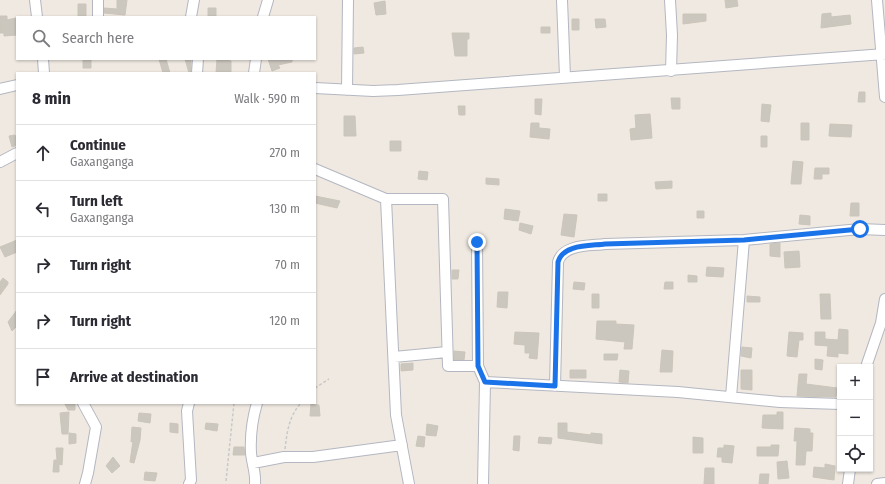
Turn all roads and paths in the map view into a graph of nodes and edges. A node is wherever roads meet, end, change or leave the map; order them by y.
1 (36, 0) edge
2 (98, 0) edge
3 (194, 0) edge
4 (268, 0) edge
5 (348, 0) edge
6 (562, 0) edge
7 (670, 0) edge
8 (878, 0) edge
9 (38, 16) edge
10 (98, 16) edge
11 (191, 16) edge
12 (263, 16) edge
13 (884, 54) edge
14 (43, 60) edge
15 (198, 60) edge
16 (256, 60) edge
17 (671, 70) junction
18 (44, 72) edge
19 (196, 72) edge
20 (254, 72) edge
21 (565, 77) junction
22 (16, 85) edge
23 (316, 88) edge
24 (0, 89) edge
25 (347, 90) junction
26 (885, 96) edge
27 (16, 154) edge
28 (0, 162) edge
29 (316, 169) edge
30 (386, 199) junction
31 (885, 230) edge
32 (744, 240) junction
33 (477, 242) dead end
34 (885, 299) edge
35 (447, 352) junction
36 (394, 357) junction
37 (867, 364) edge
38 (478, 366) junction
39 (329, 379) dead end
40 (485, 382) junction
41 (555, 386) junction
42 (316, 387) edge
43 (731, 397) junction
44 (84, 404) edge
45 (189, 404) edge
46 (234, 404) edge
47 (257, 404) edge
48 (300, 404) edge
49 (837, 404) edge
50 (402, 445) junction
51 (284, 457) junction
52 (253, 463) junction
53 (850, 472) edge
54 (226, 481) dead end
55 (885, 483) edge
56 (85, 484) edge
57 (190, 484) edge
58 (255, 484) edge
59 (409, 484) edge
60 (483, 484) edge
61 (848, 484) edge
62 (877, 484) edge

1 - 9 street
2 - 10 street
3 - 11 street
4 - 12 street
5 - 25 street
6 - 21 street
7 - 17 street
8 - 13 street
13 - 17 street
13 - 26 street
14 - 18 street
15 - 19 street
16 - 20 street
17 - 21 street
21 - 25 street
22 - 24 street
23 - 25 street
27 - 28 street
29 - 30 street
30 - 35 street
30 - 36 street
31 - 32 street
32 - 41 street
32 - 43 street
33 - 38 street
34 - 37 street
35 - 36 street
35 - 38 street
36 - 50 street
38 - 40 street
39 - 42 path
40 - 41 street
40 - 60 street
41 - 43 street
43 - 49 street
44 - 56 street
45 - 57 street
46 - 54 path
47 - 52 street
48 - 51 path
50 - 51 street
50 - 59 street
51 - 52 street
52 - 58 street
53 - 61 street
55 - 62 street

